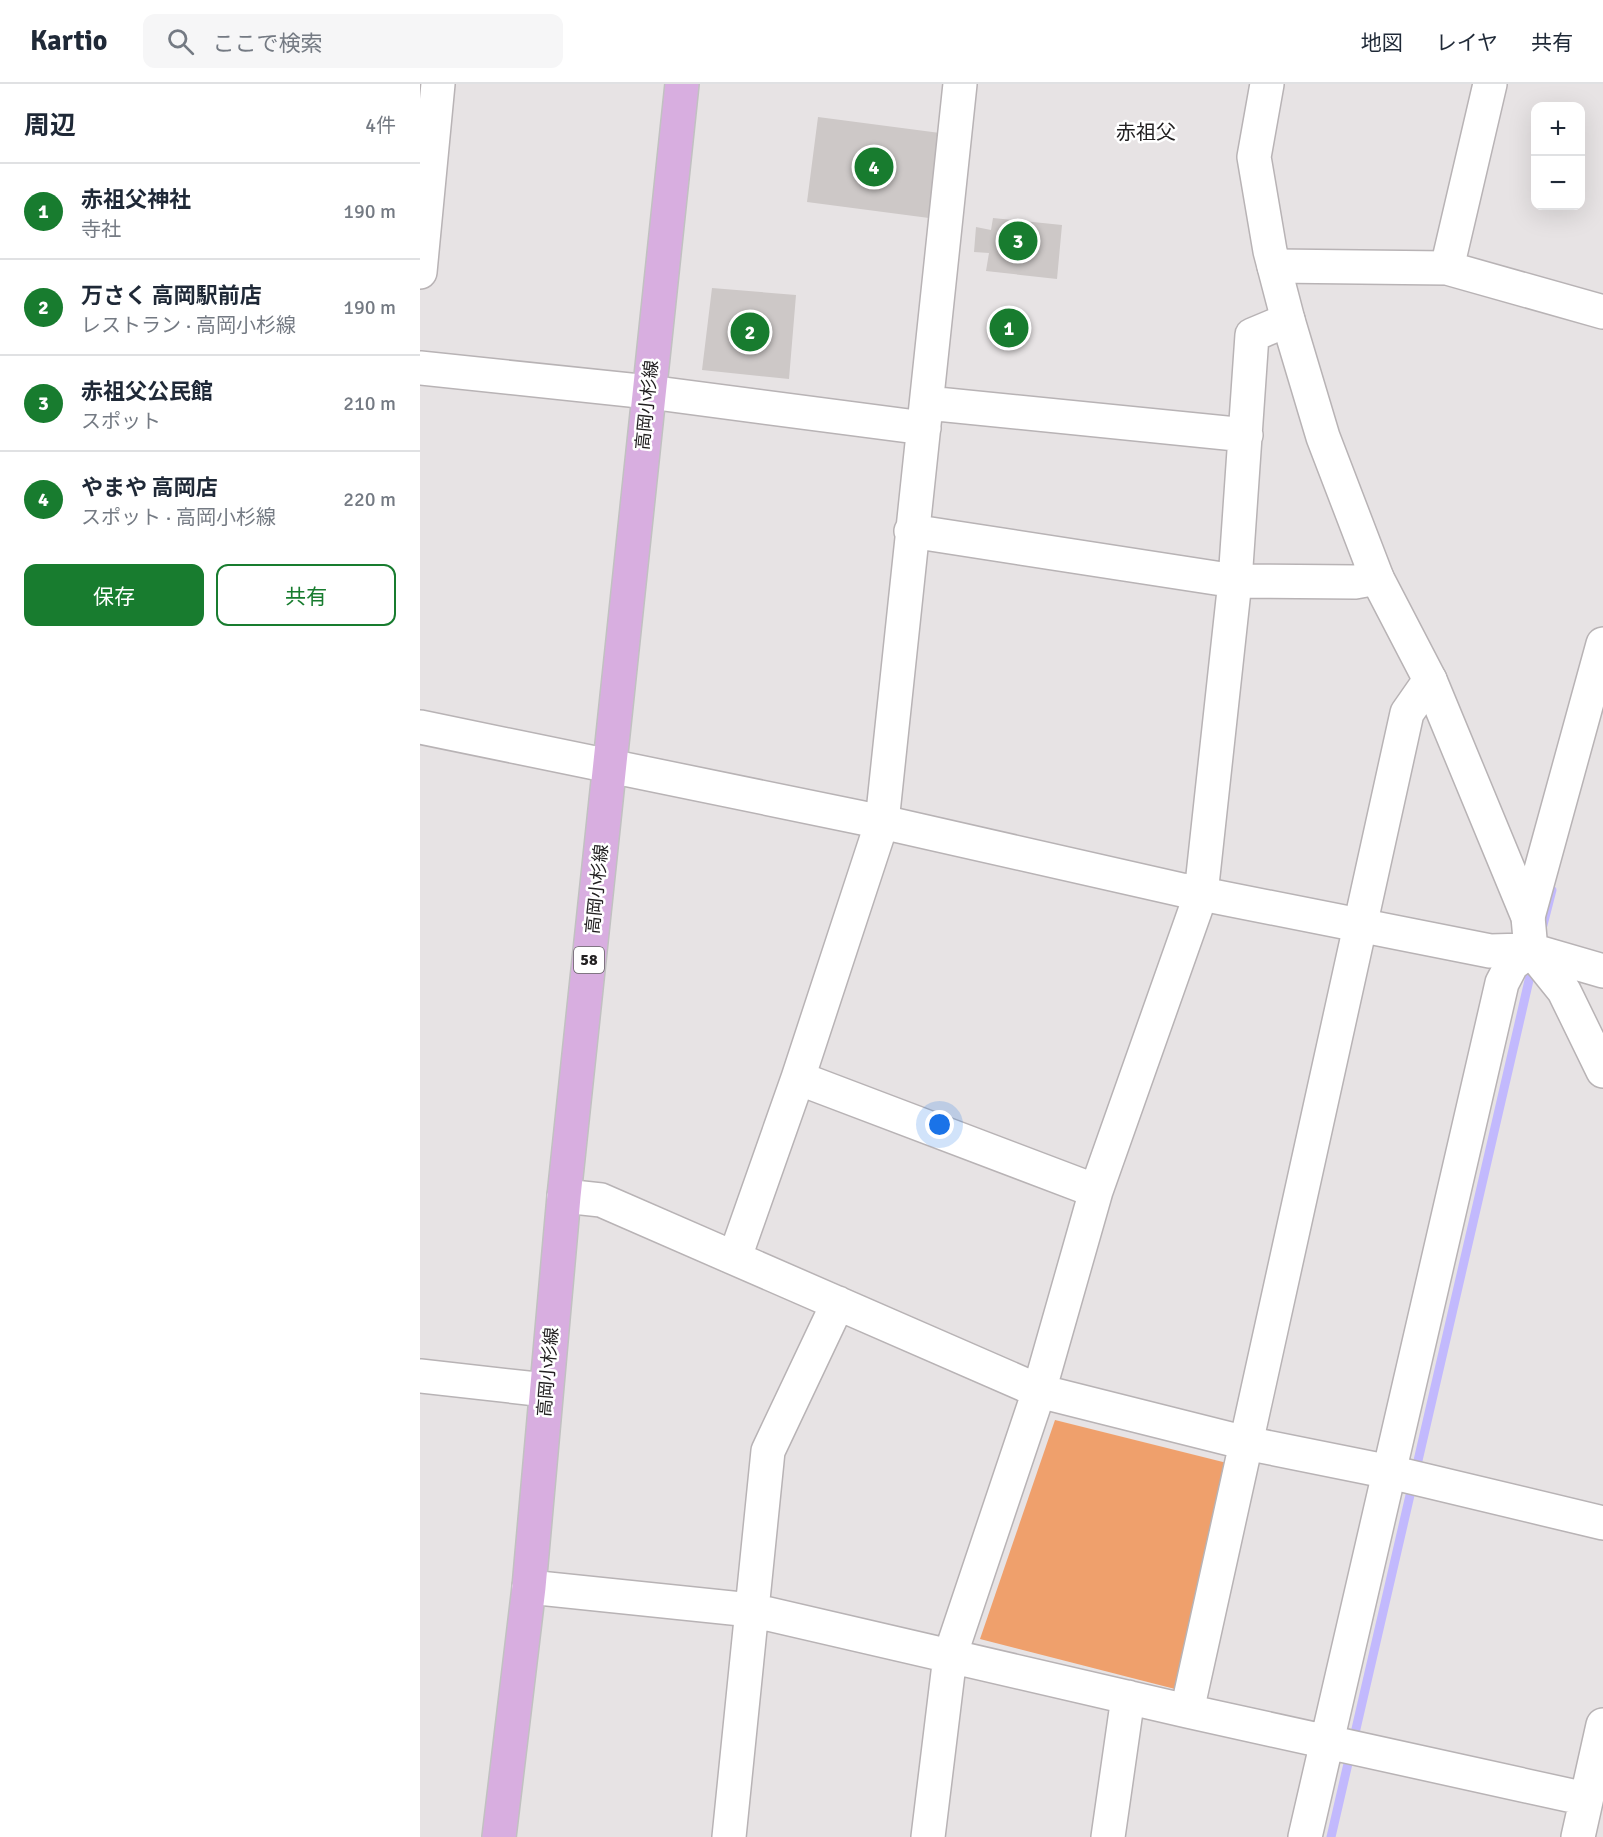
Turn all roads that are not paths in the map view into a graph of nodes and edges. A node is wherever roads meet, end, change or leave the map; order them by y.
1 (438, 84) edge
2 (682, 84) edge
3 (960, 84) edge
4 (1267, 84) edge
5 (1490, 84) edge
6 (1274, 266) junction
7 (1447, 268) junction
8 (420, 272) edge
9 (1603, 312) edge
10 (1288, 320) junction
11 (420, 369) edge
12 (649, 392) junction
13 (925, 415) junction
14 (1246, 435) junction
15 (910, 531) junction
16 (1377, 578) junction
17 (1235, 581) junction
18 (1603, 644) edge
19 (1430, 680) junction
20 (420, 727) edge
21 (609, 767) junction
22 (882, 822) junction
23 (1201, 894) junction
24 (1528, 917) junction
25 (1360, 925) junction
26 (1542, 958) junction
27 (1603, 970) edge
28 (1603, 1071) edge
29 (798, 1078) junction
30 (1096, 1191) junction
31 (564, 1196) junction
32 (735, 1257) junction
33 (838, 1303) junction
34 (420, 1376) edge
35 (546, 1390) junction
36 (1039, 1391) junction
37 (1246, 1443) junction
38 (1392, 1473) junction
39 (1603, 1523) edge
40 (529, 1587) junction
41 (751, 1610) junction
42 (950, 1656) junction
43 (1128, 1697) junction
44 (1186, 1711) junction
45 (1603, 1725) edge
46 (1329, 1742) junction
47 (1586, 1799) junction
48 (499, 1837) edge
49 (729, 1837) edge
50 (928, 1837) edge
51 (1108, 1837) edge
52 (1305, 1837) edge
53 (1578, 1837) edge

1 - 8 street
2 - 12 main road, 高岡小杉線 / 58
3 - 13 street
4 - 6 street
5 - 7 street
6 - 7 street
6 - 10 street
7 - 9 street
10 - 14 street
10 - 16 street
11 - 12 street
12 - 13 street
12 - 21 main road, 高岡小杉線 / 58
13 - 14 street
13 - 15 street
14 - 17 street
15 - 17 street
15 - 22 street
16 - 17 street
16 - 19 street
17 - 23 street
18 - 24 street
19 - 24 street
19 - 25 street
20 - 21 street
21 - 22 street
21 - 31 main road, 高岡小杉線 / 58
22 - 23 street
22 - 29 street
23 - 25 street
23 - 30 street
24 - 26 street
25 - 26 street
25 - 37 street
26 - 27 street
26 - 28 street
26 - 38 street
29 - 30 street
29 - 32 street
30 - 36 street
31 - 32 street
31 - 35 main road, 高岡小杉線 / 58
32 - 33 street
33 - 36 street
33 - 41 street
34 - 35 street
35 - 40 main road, 高岡小杉線 / 58
36 - 37 street
36 - 42 street
37 - 38 street
37 - 44 street
38 - 39 street
38 - 46 street
40 - 41 street
40 - 48 main road, 高岡小杉線 / 58
41 - 42 street
41 - 49 street
42 - 43 street
42 - 50 street
43 - 44 street
43 - 51 street
44 - 46 street
45 - 47 street
46 - 47 street
46 - 52 street
47 - 53 street

